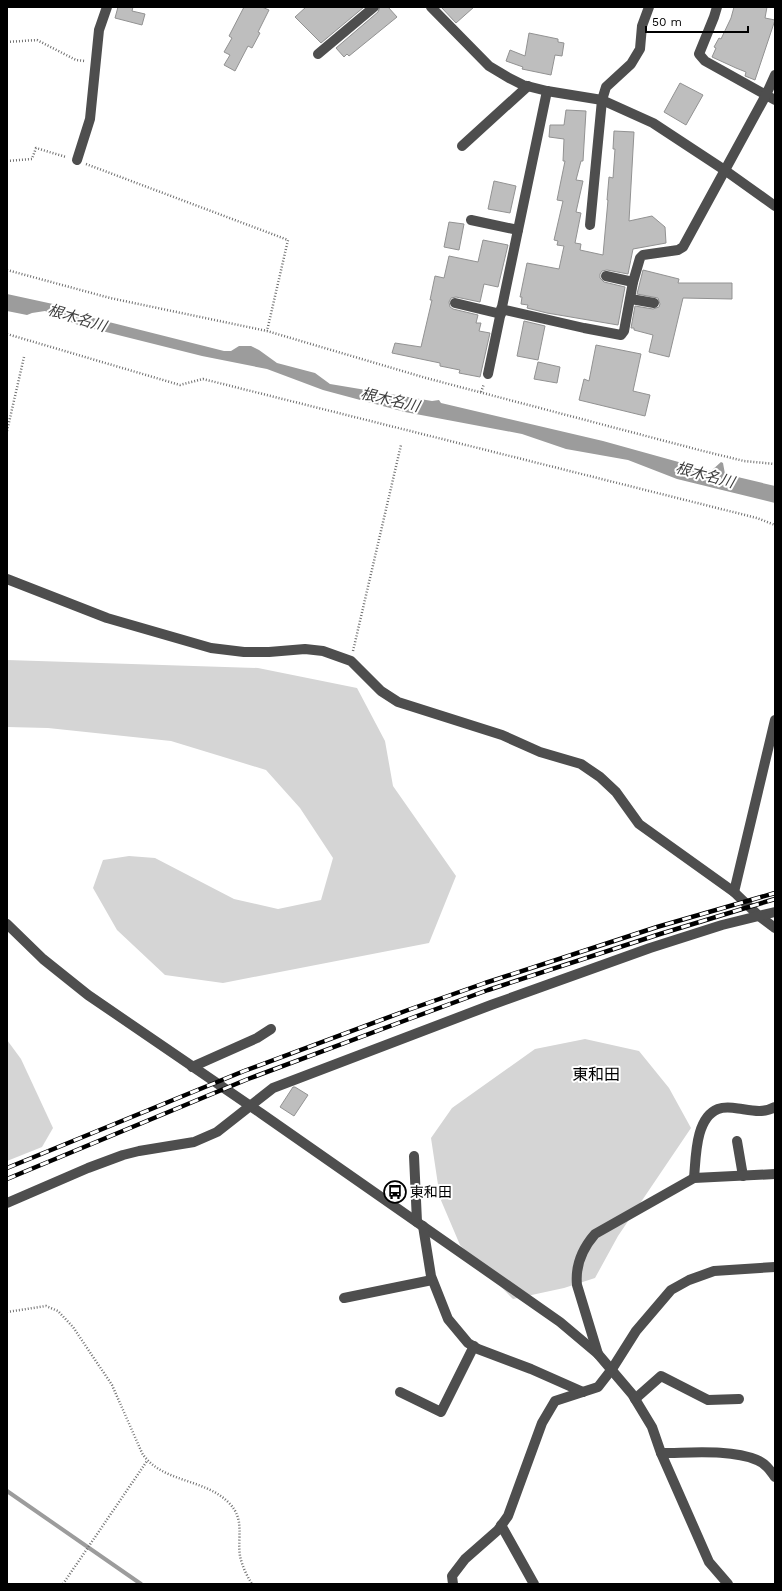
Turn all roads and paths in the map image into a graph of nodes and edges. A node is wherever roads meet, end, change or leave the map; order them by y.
1 (107, 7) edge
2 (374, 7) edge
3 (431, 7) edge
4 (649, 7) edge
5 (717, 7) edge
6 (7, 42) edge
7 (318, 54) dead end
8 (95, 62) junction
9 (775, 75) edge
10 (528, 86) junction
11 (547, 91) junction
12 (771, 98) edge
13 (602, 100) junction
14 (462, 146) dead end
15 (77, 160) junction
16 (7, 161) edge
17 (726, 170) junction
18 (775, 195) edge
19 (765, 199) junction
20 (775, 206) edge
21 (471, 220) dead end
22 (590, 225) dead end
23 (518, 230) junction
24 (7, 270) edge
25 (606, 276) dead end
26 (634, 282) junction
27 (631, 299) junction
28 (455, 303) dead end
29 (654, 303) dead end
30 (501, 312) junction
31 (266, 331) junction
32 (7, 334) edge
33 (24, 357) dead end
34 (488, 374) dead end
35 (7, 431) edge
36 (401, 446) dead end
37 (775, 464) edge
38 (775, 525) edge
39 (7, 580) edge
40 (351, 661) junction
41 (775, 720) edge
42 (734, 892) junction
43 (775, 912) edge
44 (759, 916) junction
45 (7, 924) edge
46 (775, 928) edge
47 (271, 1028) dead end
48 (192, 1067) junction
49 (250, 1106) junction
50 (775, 1107) edge
51 (738, 1141) dead end
52 (414, 1156) dead end
53 (775, 1174) edge
54 (744, 1176) junction
55 (694, 1178) junction
56 (7, 1203) edge
57 (420, 1224) junction
58 (775, 1267) edge
59 (432, 1280) junction
60 (344, 1298) dead end
61 (7, 1312) edge
62 (474, 1346) junction
63 (598, 1354) junction
64 (612, 1369) junction
65 (400, 1392) dead end
66 (584, 1392) junction
67 (635, 1399) junction
68 (739, 1399) dead end
69 (661, 1453) junction
70 (147, 1461) junction
71 (775, 1476) edge
72 (501, 1525) junction
73 (63, 1584) edge
74 (252, 1584) edge
75 (453, 1584) edge
76 (534, 1584) edge
77 (728, 1584) edge

1 - 8 street
2 - 7 street
3 - 10 street
4 - 13 street
5 - 12 street
6 - 8 path
8 - 15 street
9 - 12 street
10 - 11 street
10 - 14 street
11 - 13 street
11 - 23 street
12 - 17 street
13 - 17 street
13 - 22 street
15 - 16 path
15 - 31 path
17 - 19 street
17 - 26 street
18 - 19 street
19 - 20 street
21 - 23 street
23 - 30 street
24 - 31 path
25 - 26 street
26 - 27 street
27 - 29 street
27 - 30 street
28 - 30 street
30 - 34 street
31 - 37 path
32 - 38 path
33 - 35 path
36 - 40 path
39 - 40 street
40 - 42 street
41 - 42 street
42 - 44 street
43 - 44 street
44 - 46 street
44 - 49 street
45 - 48 street
47 - 48 street
48 - 49 street
49 - 56 street
49 - 57 street
50 - 55 street
51 - 54 street
52 - 57 street
53 - 54 street
54 - 55 street
55 - 63 street
57 - 59 street
57 - 63 street
58 - 64 street
59 - 60 street
59 - 62 street
61 - 70 path
62 - 65 street
62 - 66 street
63 - 64 street
64 - 66 street
64 - 67 street
66 - 72 street
67 - 68 street
67 - 69 street
69 - 71 street
69 - 77 street
70 - 73 path
70 - 74 path
72 - 75 street
72 - 76 street

